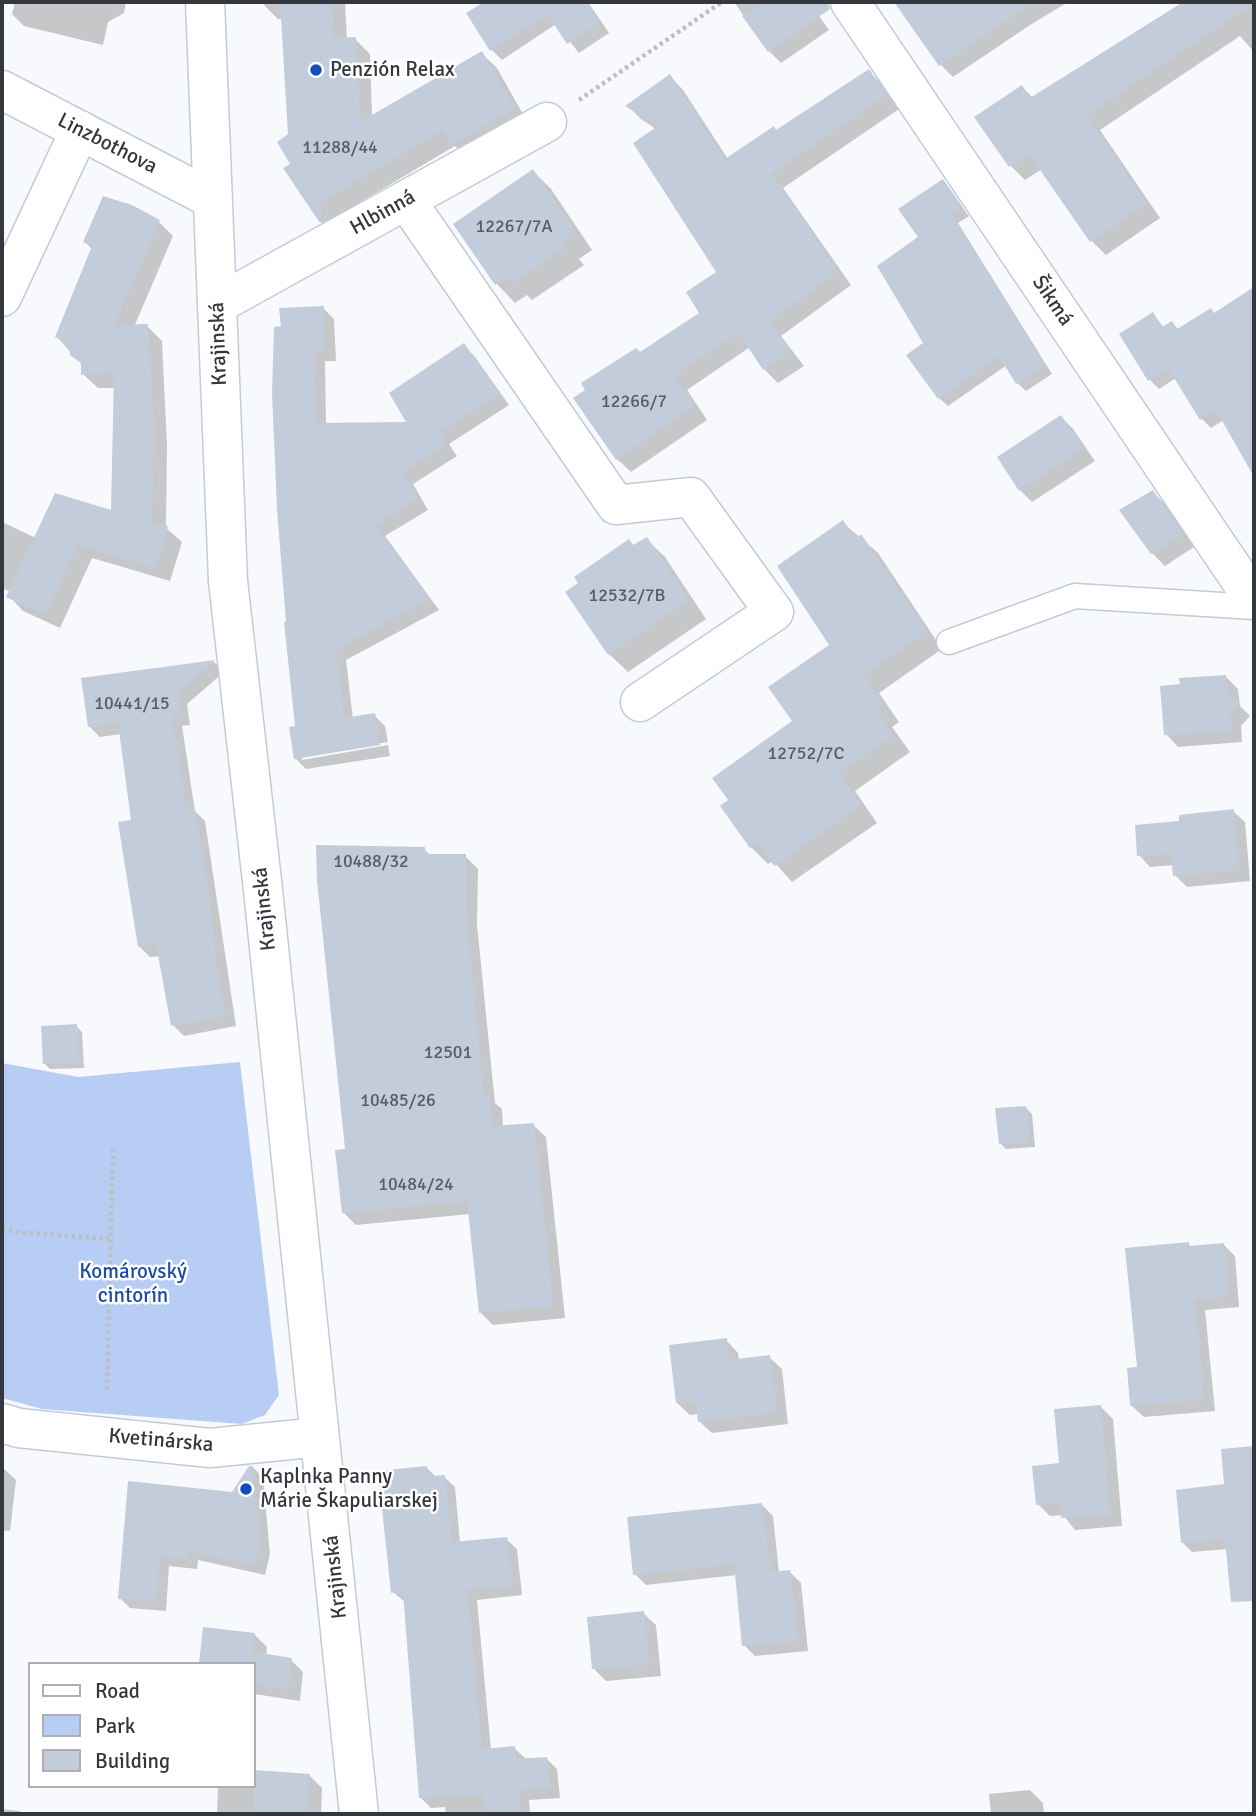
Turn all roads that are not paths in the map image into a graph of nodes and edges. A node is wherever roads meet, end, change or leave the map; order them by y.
1 (205, 2) edge
2 (850, 2) edge
3 (2, 90) edge
4 (547, 122) road end
5 (80, 130) junction
6 (212, 199) junction
7 (406, 200) junction
8 (2, 298) edge
9 (218, 303) junction
10 (1254, 600) edge
11 (1254, 607) edge
12 (949, 642) dead end
13 (640, 702) dead end
14 (2, 1423) edge
15 (320, 1437) junction
16 (359, 1814) edge

1 - 6 street, Krajinská
2 - 10 street, Šikmá
3 - 5 street, Linzbothova
4 - 7 street, Hlbinná
5 - 6 street, Linzbothova
5 - 8 street
6 - 9 street, Krajinská
7 - 9 street, Hlbinná
7 - 13 street
9 - 15 street, Krajinská
11 - 12 lane
14 - 15 street, Kvetinárska
15 - 16 street, Krajinská

